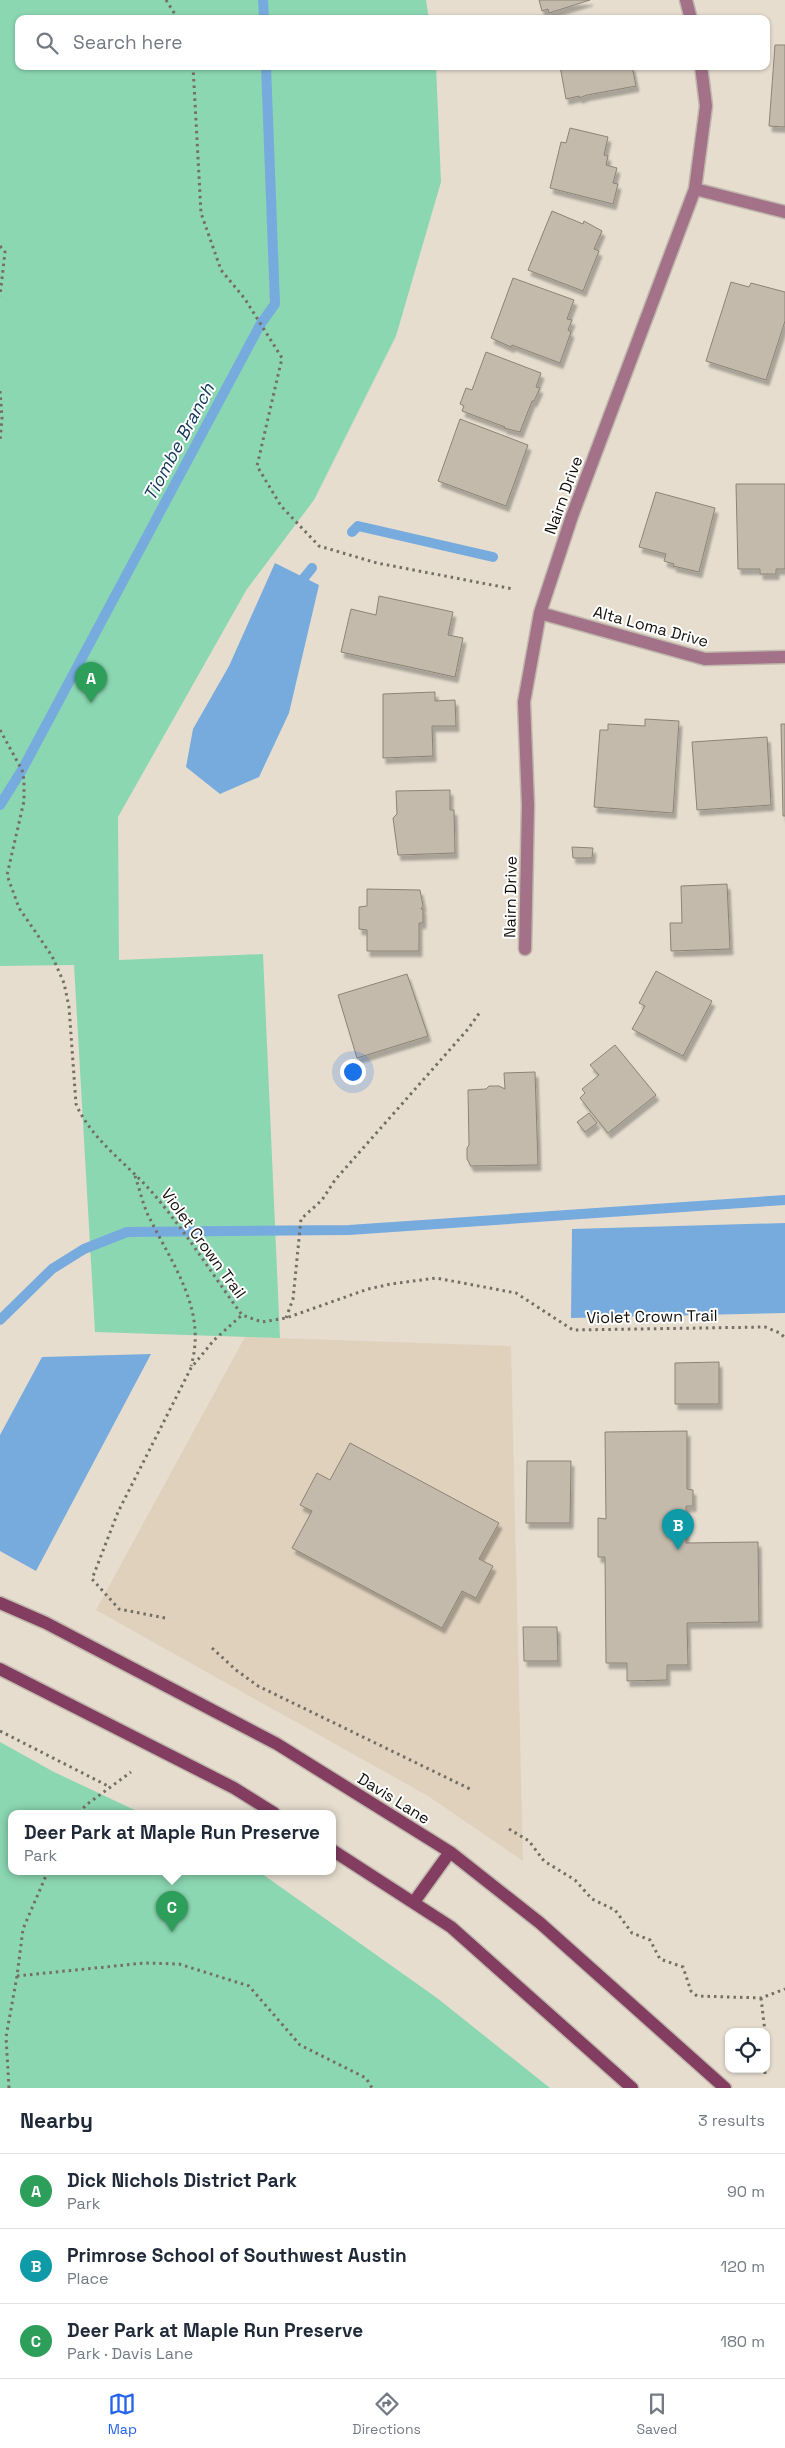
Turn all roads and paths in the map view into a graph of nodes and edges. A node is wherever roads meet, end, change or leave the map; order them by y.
1 (166, 0) edge
2 (686, 0) edge
3 (175, 15) edge
4 (690, 15) edge
5 (193, 70) edge
6 (702, 70) edge
7 (695, 189) junction
8 (785, 212) edge
9 (0, 246) edge
10 (0, 296) edge
11 (0, 391) edge
12 (0, 441) edge
13 (513, 589) dead end
14 (540, 613) junction
15 (785, 657) edge
16 (0, 730) edge
17 (525, 949) dead end
18 (480, 1012) dead end
19 (135, 1175) junction
20 (242, 1315) junction
21 (286, 1318) junction
22 (785, 1338) edge
23 (191, 1368) junction
24 (0, 1603) edge
25 (165, 1618) dead end
26 (212, 1648) dead end
27 (0, 1669) edge
28 (0, 1731) edge
29 (131, 1772) dead end
30 (110, 1787) junction
31 (470, 1789) dead end
32 (81, 1810) edge
33 (269, 1810) edge
34 (509, 1829) dead end
35 (450, 1852) junction
36 (336, 1853) edge
37 (46, 1875) edge
38 (414, 1902) junction
39 (18, 1976) junction
40 (785, 1989) edge
41 (761, 1998) junction
42 (765, 2028) edge
43 (9, 2088) edge
44 (372, 2088) edge
45 (632, 2088) edge
46 (725, 2088) edge

1 - 3 path
2 - 4 street
5 - 13 path
6 - 7 street, Nairn Drive
7 - 8 street
7 - 14 street, Nairn Drive
9 - 10 path
11 - 12 path
14 - 15 street, Alta Loma Drive
14 - 17 street, Nairn Drive
16 - 19 path, Violet Crown Trail
18 - 21 path
19 - 20 path, Violet Crown Trail
19 - 23 path
20 - 21 path, Violet Crown Trail
20 - 23 path
21 - 22 path, Violet Crown Trail
23 - 25 path
24 - 35 main road, Davis Lane
26 - 31 path
27 - 33 main road
28 - 30 path
29 - 30 path
30 - 32 path
34 - 41 path
35 - 38 main road
35 - 46 main road, Davis Lane
36 - 38 main road
37 - 39 path
38 - 45 main road
39 - 43 path
39 - 44 path
40 - 41 path
41 - 42 path

